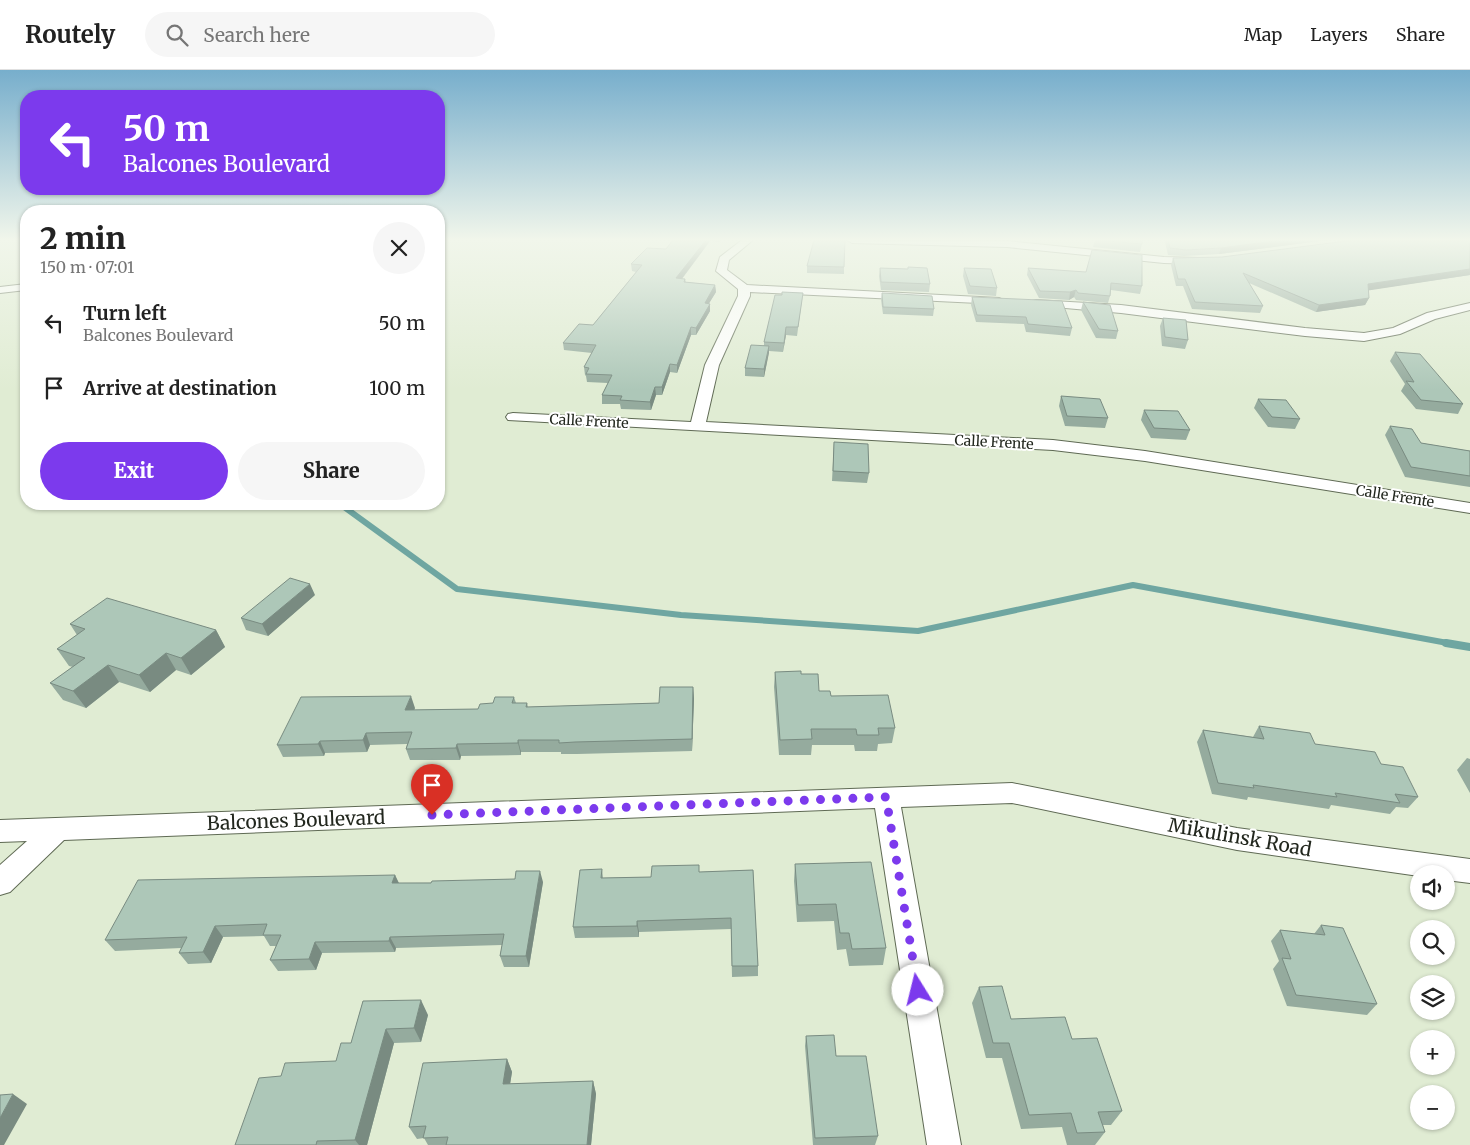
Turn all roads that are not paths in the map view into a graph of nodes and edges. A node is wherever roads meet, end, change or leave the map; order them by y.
1 (744, 290) edge
2 (777, 290) edge
3 (1470, 306) edge
4 (513, 417) dead end
5 (696, 427) junction
6 (1470, 508) edge
7 (1012, 793) joint
8 (886, 797) junction
9 (58, 829) junction
10 (0, 831) edge
11 (1470, 871) edge
12 (0, 884) edge
13 (944, 1145) edge

1 - 5 street
2 - 3 street
4 - 5 street, Calle Frente
5 - 6 street, Calle Frente
7 - 8 street, Balcones Boulevard
7 - 11 street, Mikulinsk Road
8 - 9 street, Balcones Boulevard
8 - 13 street
9 - 10 street, Balcones Boulevard
9 - 12 street

